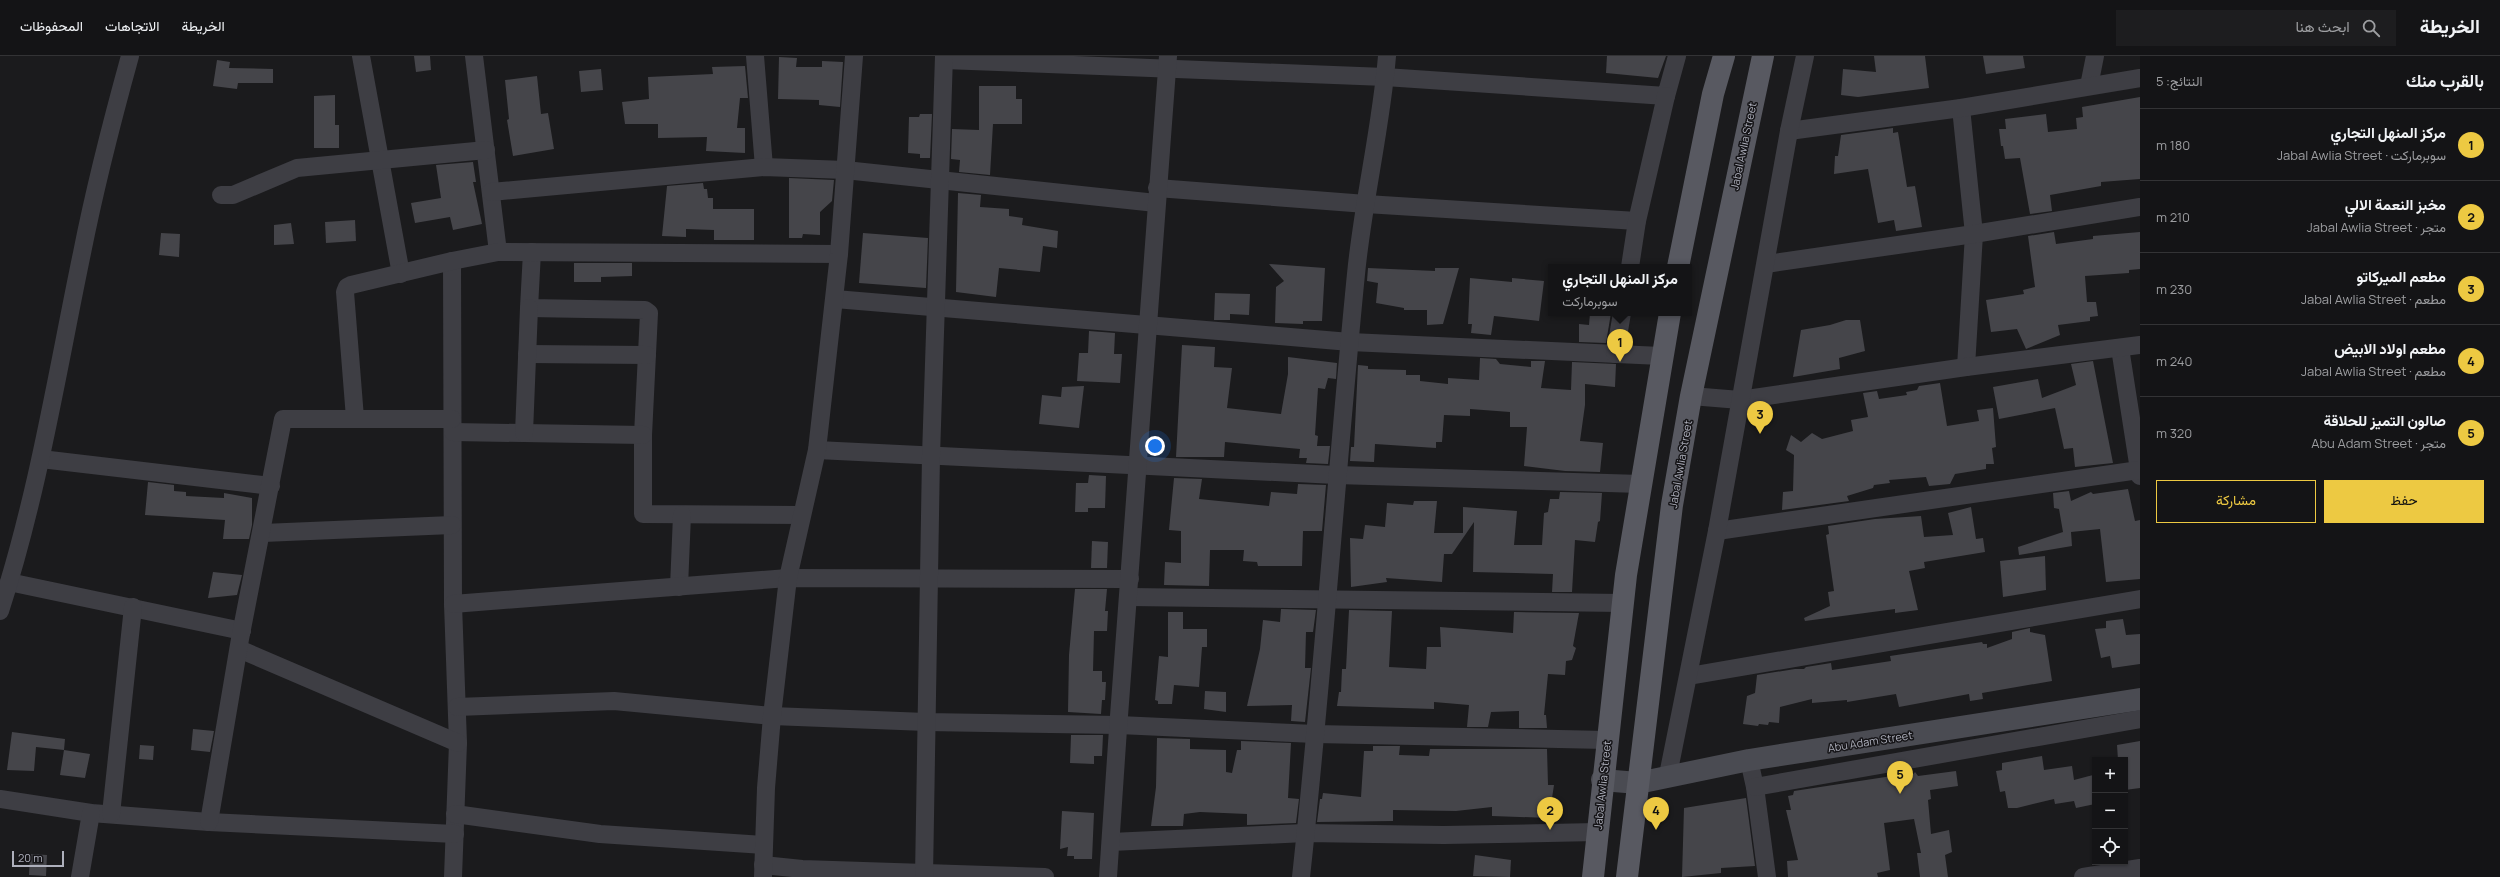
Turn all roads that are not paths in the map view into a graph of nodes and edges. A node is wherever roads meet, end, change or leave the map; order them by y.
1 (130, 56) edge
2 (361, 56) edge
3 (474, 56) edge
4 (755, 56) edge
5 (844, 56) edge
6 (854, 56) edge
7 (1387, 56) edge
8 (1677, 56) edge
9 (1724, 56) edge
10 (1763, 56) edge
11 (1805, 56) edge
12 (2095, 56) edge
13 (944, 58) edge
14 (1168, 62) edge
15 (1385, 77) junction
16 (2140, 78) edge
17 (2089, 86) junction
18 (1666, 96) junction
19 (1961, 108) junction
20 (1789, 131) junction
21 (486, 150) junction
22 (382, 160) junction
23 (764, 167) junction
24 (846, 170) junction
25 (939, 181) junction
26 (491, 192) junction
27 (221, 195) dead end
28 (1156, 195) junction
29 (1366, 204) junction
30 (2140, 206) edge
31 (1638, 221) junction
32 (1974, 234) junction
33 (498, 252) junction
34 (532, 252) junction
35 (839, 254) junction
36 (452, 260) junction
37 (1631, 264) edge
38 (1679, 264) edge
39 (1766, 264) junction
40 (401, 274) junction
41 (835, 299) junction
42 (936, 307) junction
43 (529, 308) junction
44 (1621, 316) edge
45 (1669, 316) edge
46 (1149, 325) junction
47 (1350, 342) junction
48 (2140, 345) edge
49 (2120, 348) junction
50 (527, 354) junction
51 (1614, 354) junction
52 (647, 355) junction
53 (1662, 356) junction
54 (1966, 367) junction
55 (1691, 396) junction
56 (1740, 400) junction
57 (355, 418) junction
58 (453, 426) junction
59 (524, 433) junction
60 (643, 435) junction
61 (817, 450) junction
62 (931, 456) junction
63 (41, 459) junction
64 (1137, 465) junction
65 (2140, 473) edge
66 (1336, 476) junction
67 (1640, 484) junction
68 (272, 486) junction
69 (682, 515) junction
70 (801, 515) junction
71 (452, 525) junction
72 (1717, 531) junction
73 (263, 533) junction
74 (788, 578) junction
75 (929, 580) junction
76 (9, 582) junction
77 (679, 587) junction
78 (1130, 588) junction
79 (2140, 598) edge
80 (1328, 601) junction
81 (1622, 603) junction
82 (453, 604) junction
83 (133, 607) junction
84 (0, 611) edge
85 (242, 630) junction
86 (239, 649) junction
87 (1689, 676) junction
88 (2140, 699) edge
89 (457, 707) junction
90 (772, 716) junction
91 (2140, 719) edge
92 (926, 722) junction
93 (1119, 725) junction
94 (1315, 734) junction
95 (1606, 740) junction
96 (458, 743) junction
97 (1749, 760) junction
98 (1668, 775) junction
99 (1602, 780) junction
100 (1638, 783) junction
101 (1755, 787) junction
102 (0, 799) edge
103 (91, 813) junction
104 (111, 814) junction
105 (455, 814) junction
106 (210, 822) junction
107 (1597, 832) junction
108 (1306, 833) junction
109 (454, 834) junction
110 (1111, 842) junction
111 (764, 845) junction
112 (2140, 868) edge
113 (763, 871) edge
114 (924, 875) edge
115 (80, 877) edge
116 (453, 877) edge
117 (1045, 877) edge
118 (1108, 877) edge
119 (1300, 877) edge
120 (1593, 877) edge
121 (1627, 877) edge
122 (1767, 877) edge
123 (2083, 877) edge

1 - 63 street
2 - 22 street
3 - 21 street
4 - 23 street
5 - 6 street
6 - 24 street
7 - 15 street
8 - 18 street
9 - 38 main road
10 - 55 main road, Jabal Awlia Street
11 - 20 street
12 - 17 street
13 - 14 street
13 - 25 street
14 - 15 street
14 - 28 street
15 - 18 street
15 - 29 street
16 - 17 street
17 - 19 street
18 - 31 street
19 - 20 street
19 - 32 street
20 - 39 street
21 - 22 street
21 - 26 street
22 - 27 street
22 - 40 street
23 - 24 street
23 - 26 street
24 - 25 street
24 - 35 street
25 - 28 street
25 - 42 street
26 - 33 street
28 - 29 street
28 - 46 street
29 - 31 street
29 - 47 street
30 - 32 street
31 - 37 street
32 - 39 street
32 - 54 street
33 - 34 street
33 - 36 street
34 - 35 street
34 - 43 street
35 - 41 street
36 - 40 street
36 - 58 street
39 - 56 street
40 - 57 street
41 - 42 street
41 - 61 street
42 - 46 street
42 - 62 street
43 - 50 street
43 - 52 street
44 - 51 street
45 - 53 main road, Jabal Awlia Street
46 - 47 street
46 - 64 street
47 - 51 street
47 - 66 street
48 - 49 street
49 - 54 street
49 - 65 street
50 - 52 street
50 - 59 street
51 - 53 street
52 - 60 street
53 - 67 main road, Jabal Awlia Street
54 - 56 street
55 - 56 street
55 - 100 main road, Jabal Awlia Street
56 - 72 street
57 - 58 street
57 - 68 street
58 - 59 street
58 - 71 street
59 - 60 street
60 - 69 street
61 - 62 street
61 - 70 street
62 - 64 street
62 - 75 street
63 - 68 street
63 - 76 street
64 - 66 street
64 - 78 street
65 - 72 street
66 - 67 street
66 - 80 street
67 - 81 main road, Jabal Awlia Street
68 - 73 street
69 - 70 street
69 - 77 street
70 - 74 street
71 - 73 street
71 - 82 street
72 - 87 street
73 - 85 street
74 - 75 street
74 - 77 street
74 - 90 street
75 - 78 street
75 - 92 street
76 - 83 street
76 - 84 street
77 - 82 street
78 - 80 street
78 - 93 street
79 - 87 street
80 - 81 street
80 - 94 street
81 - 95 main road, Jabal Awlia Street
82 - 89 street
83 - 85 street
83 - 104 street
85 - 86 street
86 - 96 street
86 - 106 street
87 - 98 street
88 - 97 street, Abu Adam Street
89 - 90 street
89 - 96 street
90 - 92 street
90 - 111 street
91 - 101 street
92 - 93 street
92 - 114 street
93 - 94 street
93 - 110 street
94 - 95 street
94 - 108 street
95 - 99 main road, Jabal Awlia Street
96 - 105 street
97 - 98 street, Abu Adam Street
97 - 101 street
98 - 100 street, Abu Adam Street
99 - 100 street, Abu Adam Street
99 - 107 main road, Jabal Awlia Street
100 - 121 main road, Jabal Awlia Street
101 - 122 street
102 - 103 street
103 - 104 street
103 - 115 street
104 - 106 street
105 - 109 street
105 - 111 street
106 - 109 street
107 - 108 street
107 - 120 main road, Jabal Awlia Street
108 - 110 street
108 - 119 street
109 - 116 street
110 - 118 street
111 - 113 street
112 - 123 street
113 - 114 street
114 - 117 street

